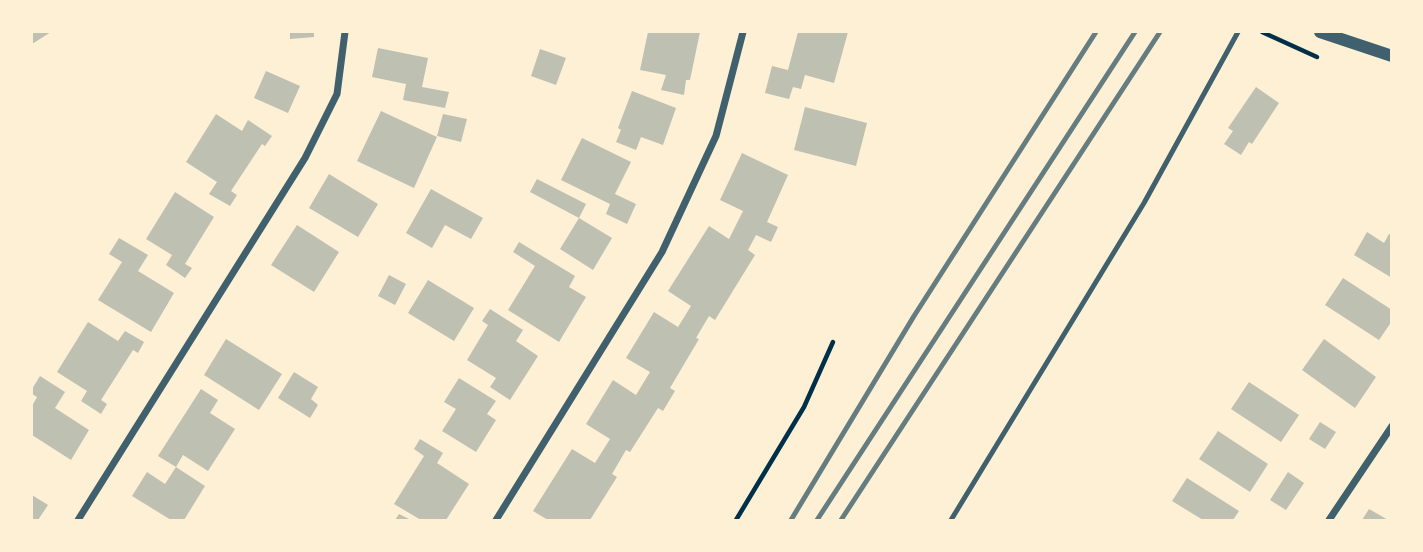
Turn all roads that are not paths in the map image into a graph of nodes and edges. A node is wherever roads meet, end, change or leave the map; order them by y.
1 (345, 32) edge
2 (743, 32) edge
3 (1238, 32) edge
4 (1320, 32) edge
5 (1391, 57) edge
6 (1391, 426) edge
7 (78, 520) edge
8 (496, 520) edge
9 (951, 520) edge
10 (1329, 520) edge

1 - 7 street
2 - 8 street
3 - 9 lane
4 - 5 street
6 - 10 street

